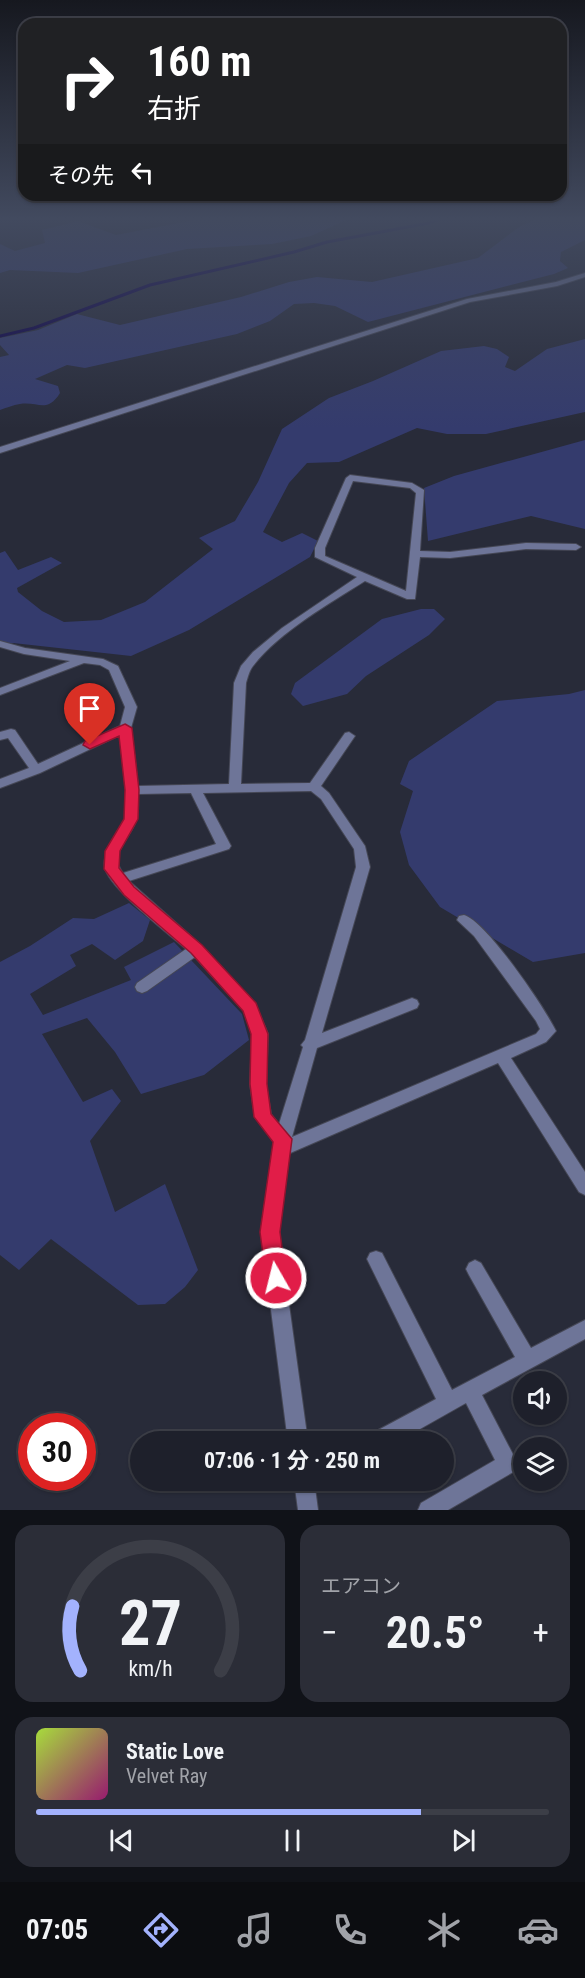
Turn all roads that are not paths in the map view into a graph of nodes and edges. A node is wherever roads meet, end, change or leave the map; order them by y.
1 (538, 287) edge
2 (0, 450) edge
3 (576, 547) dead end
4 (415, 553) junction
5 (363, 577) junction
6 (0, 644) edge
7 (83, 660) junction
8 (0, 692) edge
9 (125, 728) junction
10 (0, 736) edge
11 (350, 736) dead end
12 (36, 770) junction
13 (0, 784) edge
14 (314, 787) junction
15 (236, 788) junction
16 (195, 789) junction
17 (132, 790) junction
18 (120, 879) junction
19 (464, 920) dead end
20 (196, 949) junction
21 (142, 987) dead end
22 (412, 1004) dead end
23 (309, 1045) junction
24 (501, 1055) junction
25 (281, 1144) junction
26 (585, 1187) edge
27 (376, 1259) dead end
28 (475, 1269) dead end
29 (585, 1329) edge
30 (527, 1360) junction
31 (470, 1391) junction
32 (448, 1403) junction
33 (297, 1431) edge
34 (396, 1431) edge
35 (305, 1491) edge
36 (308, 1510) edge
37 (428, 1510) edge

1 - 2 street
3 - 4 street
4 - 5 street
4 - 5 street
5 - 15 street
6 - 7 street
7 - 8 street
7 - 9 street
9 - 12 street
9 - 17 street
10 - 12 street
11 - 14 street
12 - 13 street
14 - 15 street
14 - 23 street
15 - 16 street
16 - 17 street
16 - 18 street
17 - 18 street
18 - 20 street
19 - 24 street
20 - 21 street
20 - 25 street
22 - 23 street
23 - 25 street
24 - 25 street
24 - 26 street
25 - 33 street
27 - 32 street
28 - 30 street
29 - 30 street
30 - 31 street
31 - 32 street
31 - 37 street
32 - 34 street
35 - 36 street

